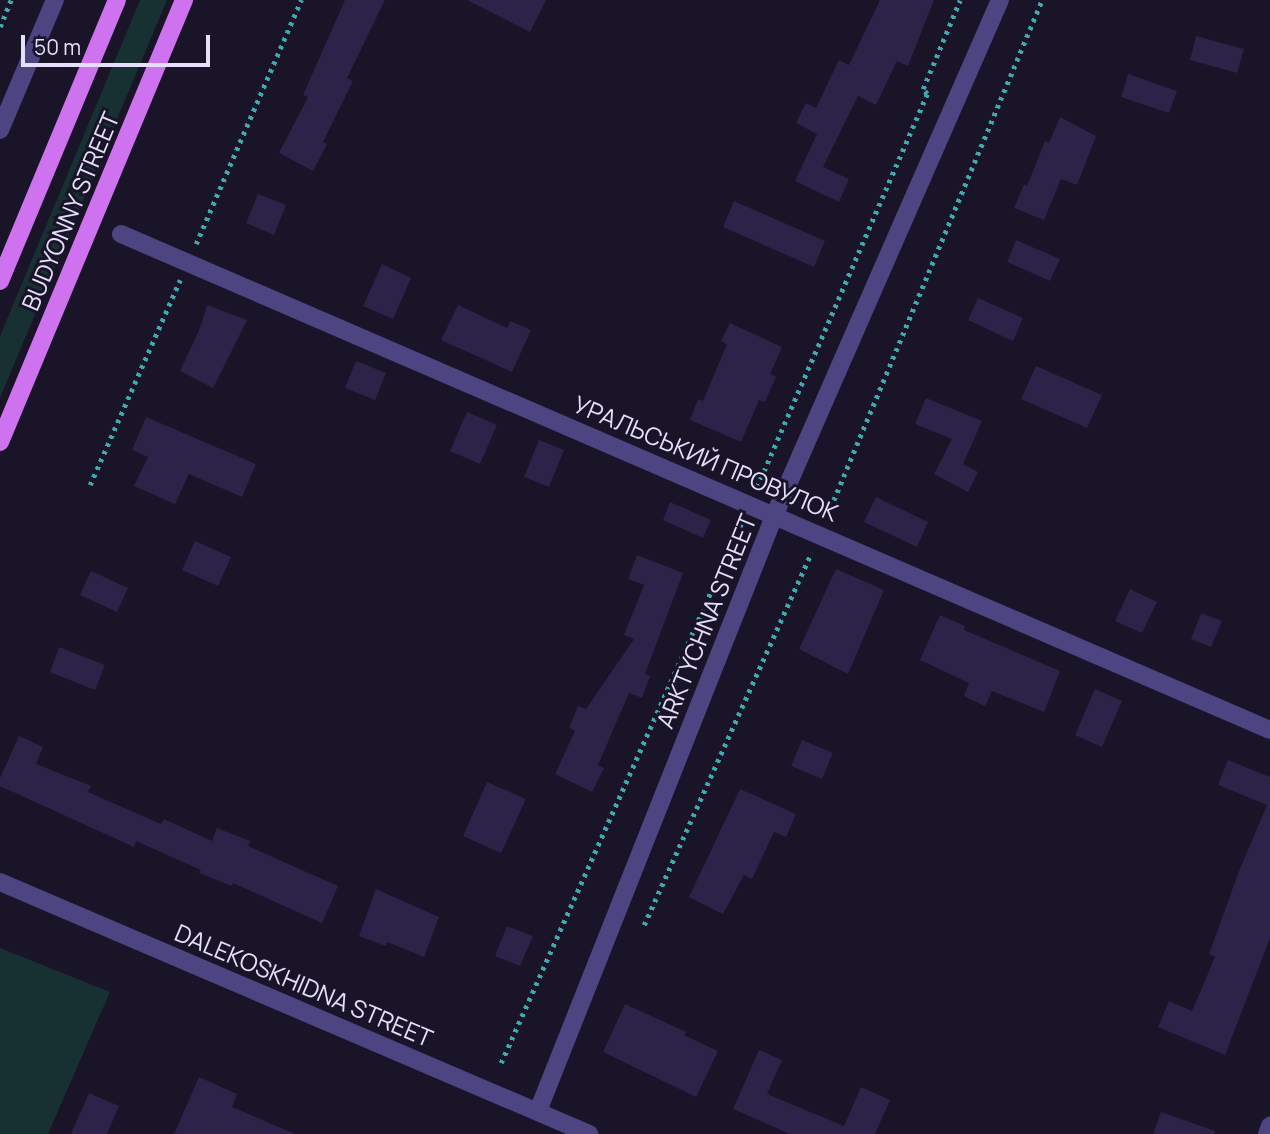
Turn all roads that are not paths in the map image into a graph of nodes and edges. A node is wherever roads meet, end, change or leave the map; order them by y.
1 (55, 0) edge
2 (117, 0) edge
3 (184, 0) edge
4 (1000, 0) edge
5 (0, 130) edge
6 (121, 234) dead end
7 (0, 281) edge
8 (0, 442) edge
9 (775, 514) junction
10 (1270, 730) edge
11 (0, 882) edge
12 (538, 1111) junction
13 (1270, 1126) edge
14 (589, 1134) edge
15 (1267, 1134) edge

1 - 5 street
2 - 7 main road, BUDYONNY STREET
3 - 8 main road, BUDYONNY STREET
4 - 9 street, ARKTYCHNA STREET
6 - 9 street, УРАЛЬСЬКИЙ ПРОВУЛОК
9 - 10 street, УРАЛЬСЬКИЙ ПРОВУЛОК
9 - 12 street, ARKTYCHNA STREET
11 - 12 street, DALEKOSKHIDNA STREET
12 - 14 street, DALEKOSKHIDNA STREET
13 - 15 street

